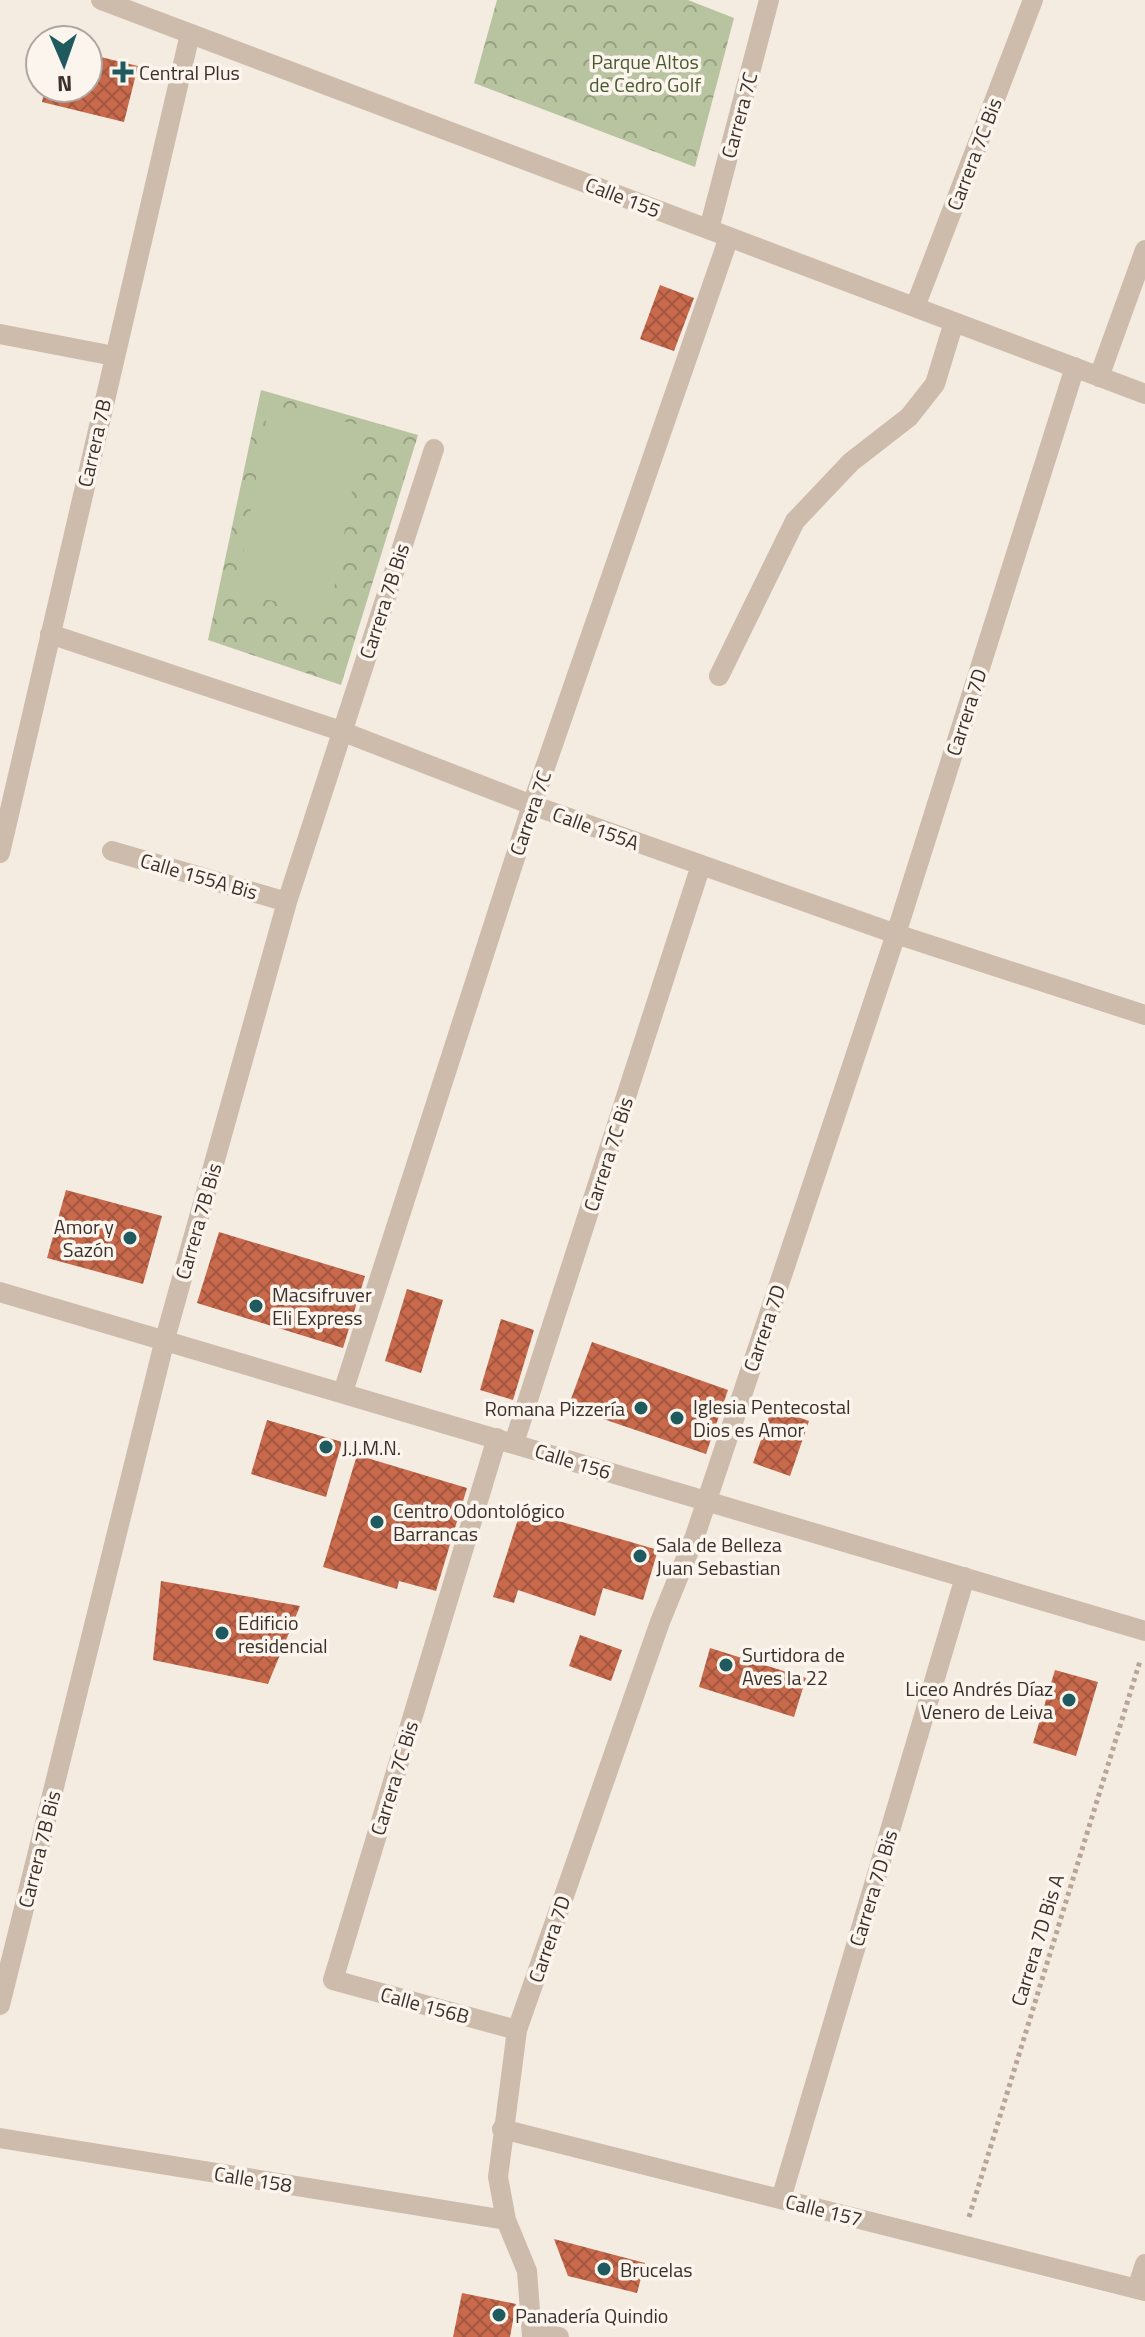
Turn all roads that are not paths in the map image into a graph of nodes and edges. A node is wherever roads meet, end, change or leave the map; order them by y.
1 (101, 0) edge
2 (769, 0) edge
3 (1033, 0) edge
4 (133, 6) edge
5 (190, 34) junction
6 (709, 229) junction
7 (729, 237) junction
8 (1145, 250) edge
9 (915, 307) junction
10 (954, 322) junction
11 (0, 334) edge
12 (114, 356) junction
13 (1075, 367) junction
14 (1099, 377) junction
15 (1145, 394) edge
16 (434, 449) dead end
17 (50, 634) junction
18 (719, 676) dead end
19 (341, 731) junction
20 (532, 805) junction
21 (112, 851) dead end
22 (0, 853) edge
23 (701, 865) junction
24 (287, 902) junction
25 (896, 934) junction
26 (1145, 1015) edge
27 (0, 1292) edge
28 (165, 1339) junction
29 (343, 1392) junction
30 (506, 1440) junction
31 (706, 1502) junction
32 (965, 1577) junction
33 (1145, 1631) edge
34 (333, 1980) joint
35 (0, 2005) edge
36 (517, 2030) junction
37 (502, 2129) junction
38 (0, 2138) edge
39 (781, 2199) junction
40 (506, 2220) junction
41 (1145, 2264) edge
42 (1141, 2290) edge
43 (532, 2334) edge
44 (559, 2337) edge

1 - 4 street, Calle 155
2 - 6 street, Carrera 7C
3 - 9 street, Carrera 7C Bis
4 - 5 street, Calle 155
5 - 6 street, Calle 155
5 - 12 street, Carrera 7B
6 - 7 street, Calle 155
7 - 9 street, Calle 155
7 - 20 street, Carrera 7C
8 - 14 street
9 - 10 street, Calle 155
10 - 13 street, Calle 155
10 - 18 street
11 - 12 street
12 - 17 street, Carrera 7B
13 - 14 street, Calle 155
13 - 25 street, Carrera 7D
14 - 15 street, Calle 155
16 - 19 street, Carrera 7B Bis
17 - 19 street, Calle 155A
17 - 22 street, Carrera 7B
19 - 20 street, Calle 155A
19 - 24 street, Carrera 7B Bis
20 - 23 street, Calle 155A
20 - 29 street, Carrera 7C
21 - 24 street, Calle 155A Bis
23 - 25 street, Calle 155A
23 - 30 street, Carrera 7C Bis
24 - 28 street, Carrera 7B Bis
25 - 26 street, Calle 155A
25 - 31 street, Carrera 7D
27 - 28 street, Calle 156
28 - 29 street, Calle 156
28 - 35 street, Carrera 7B Bis
29 - 30 street, Calle 156
30 - 31 street, Calle 156
30 - 34 street, Carrera 7C Bis
31 - 32 street, Calle 156
31 - 36 street, Carrera 7D
32 - 33 street, Calle 156
32 - 39 street, Carrera 7D Bis
34 - 36 street, Calle 156B
36 - 37 street, Carrera 7D
37 - 39 street, Calle 157
37 - 40 street, Carrera 7D
38 - 40 street, Calle 158
39 - 42 street, Calle 157
40 - 43 street, Carrera 7D
41 - 42 street
43 - 44 street

